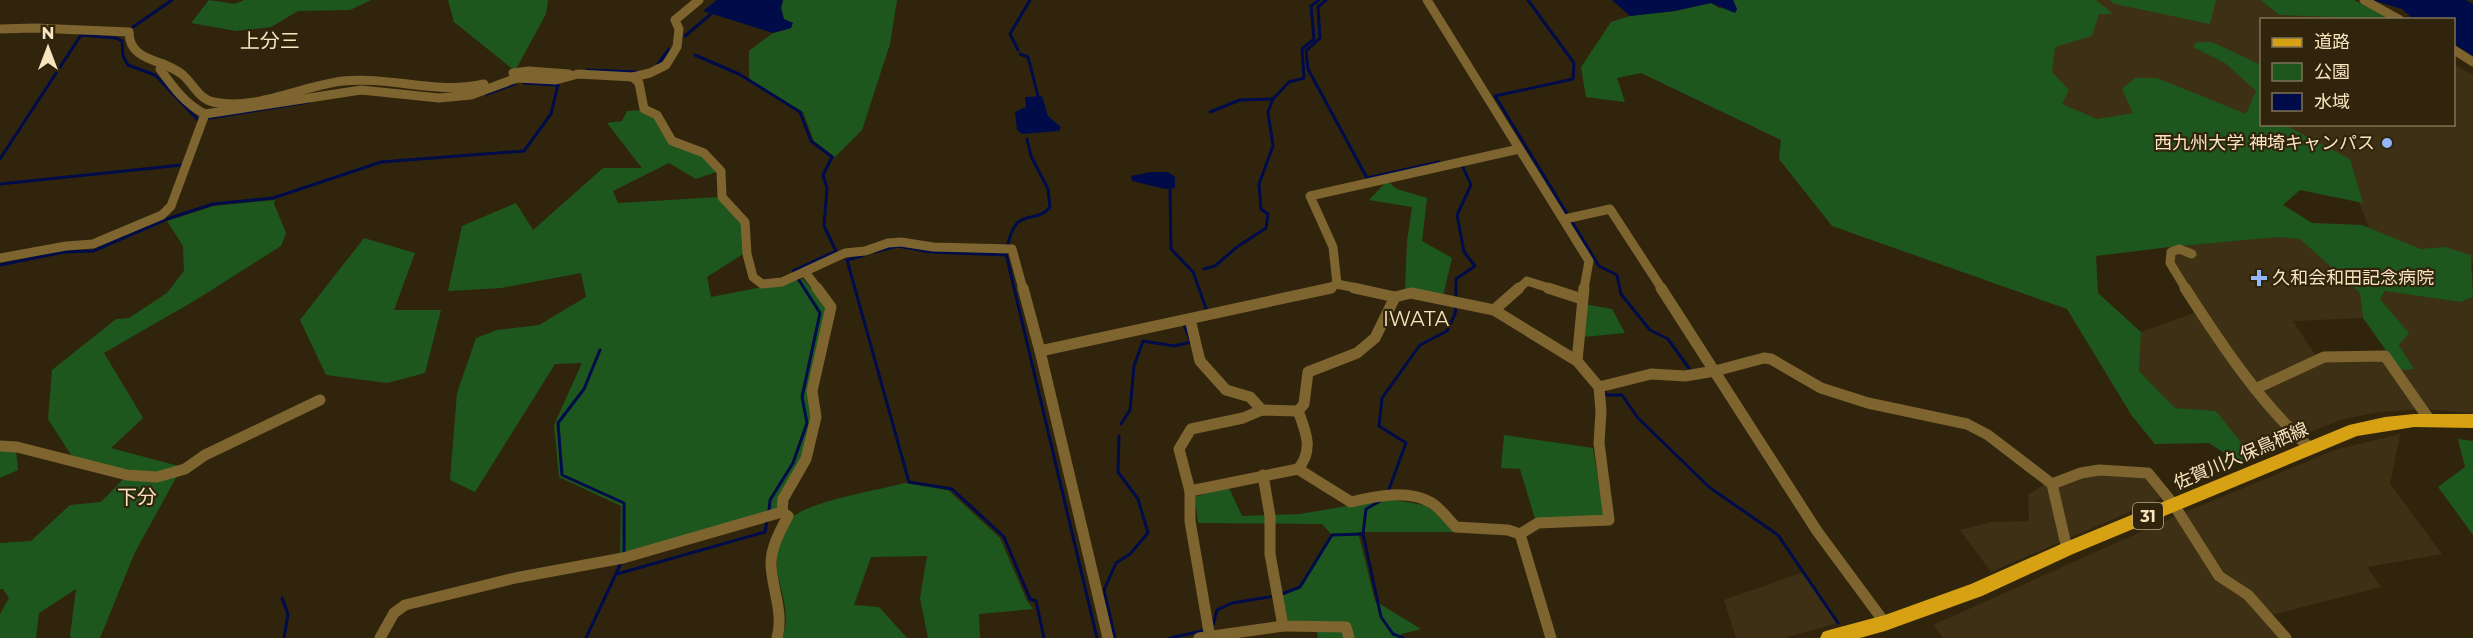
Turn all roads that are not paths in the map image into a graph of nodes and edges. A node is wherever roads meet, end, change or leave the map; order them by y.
1 (699, 0) edge
2 (1427, 0) edge
3 (2364, 0) edge
4 (2396, 18) edge
5 (0, 29) edge
6 (2455, 51) edge
7 (2473, 62) edge
8 (163, 64) junction
9 (578, 74) junction
10 (633, 77) junction
11 (206, 114) junction
12 (1519, 149) junction
13 (1570, 217) junction
14 (2192, 254) dead end
15 (0, 258) edge
16 (805, 272) junction
17 (1338, 284) junction
18 (1395, 297) junction
19 (1582, 299) junction
20 (1494, 310) junction
21 (1190, 319) junction
22 (1040, 351) junction
23 (1577, 361) junction
24 (1715, 371) junction
25 (1603, 386) junction
26 (2255, 389) junction
27 (320, 400) dead end
28 (1262, 410) junction
29 (1298, 411) junction
30 (2429, 418) junction
31 (2473, 421) edge
32 (0, 446) edge
33 (2310, 448) junction
34 (1298, 469) junction
35 (1263, 475) junction
36 (2052, 484) junction
37 (1190, 491) junction
38 (2174, 505) junction
39 (782, 512) junction
40 (1520, 534) junction
41 (2067, 549) junction
42 (1885, 623) junction
43 (1283, 626) junction
44 (1206, 637) edge
45 (380, 638) edge
46 (777, 638) edge
47 (1108, 638) edge
48 (1349, 638) edge
49 (1551, 638) edge
50 (1829, 638) edge
51 (2286, 638) edge

1 - 10 street
2 - 12 street
3 - 4 street
5 - 8 street
6 - 7 street
8 - 9 street
8 - 11 street
9 - 10 street
9 - 11 street
10 - 16 street
11 - 15 street
12 - 13 street
12 - 17 street
13 - 19 street
13 - 24 street
14 - 26 street
16 - 22 street
16 - 39 street
17 - 18 street
17 - 21 street
18 - 20 street
18 - 29 street
19 - 20 street
19 - 23 street
20 - 23 street
21 - 22 street
21 - 28 street
22 - 47 street
23 - 25 street
24 - 25 street
24 - 36 street
24 - 42 street
25 - 40 street
26 - 30 street
26 - 33 street
27 - 32 street
28 - 29 street
28 - 37 street
29 - 34 street
30 - 31 main road, 佐賀川久保鳥栖線 / 31
30 - 33 main road, 佐賀川久保鳥栖線 / 31
33 - 38 main road, 佐賀川久保鳥栖線 / 31
34 - 35 street
34 - 40 street
35 - 37 street
35 - 43 street
36 - 38 street
36 - 41 street
37 - 44 street
38 - 41 main road, 佐賀川久保鳥栖線 / 31
38 - 51 street
39 - 45 street
39 - 46 street
40 - 49 street
41 - 42 main road, 佐賀川久保鳥栖線 / 31
42 - 50 main road, 佐賀川久保鳥栖線 / 31
43 - 44 street
43 - 48 street

